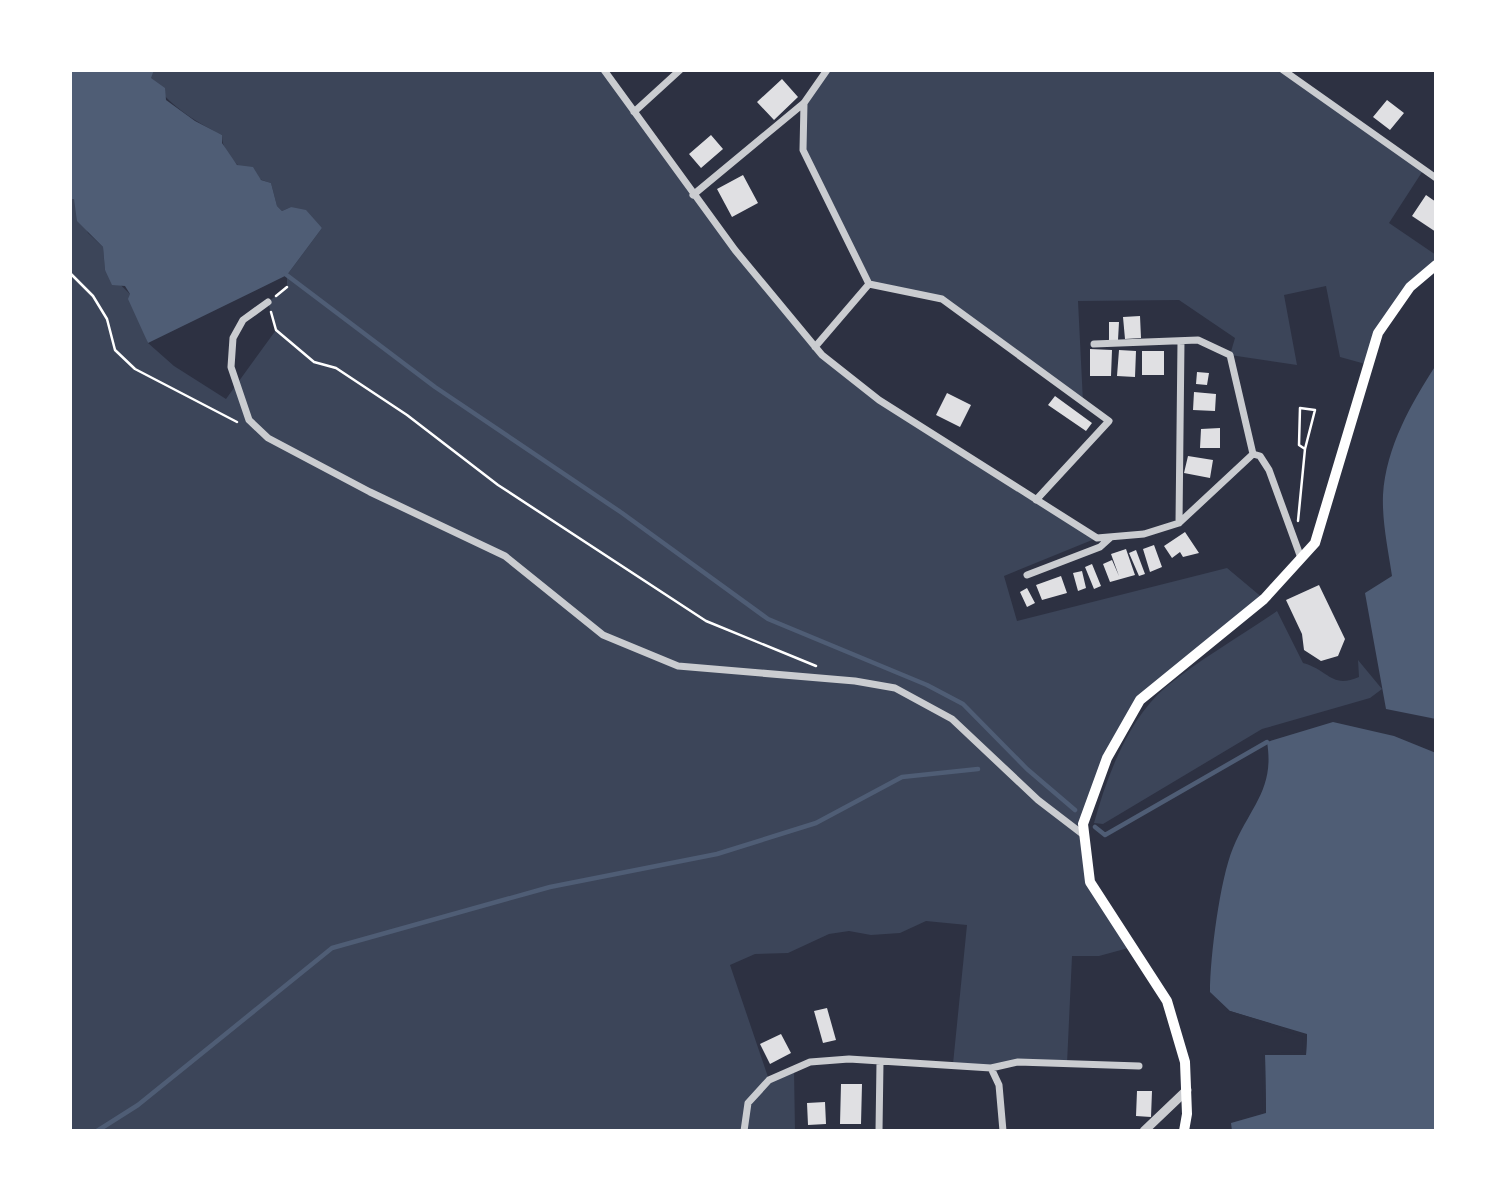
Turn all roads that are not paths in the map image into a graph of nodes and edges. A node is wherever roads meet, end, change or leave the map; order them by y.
1 (604, 70) edge
2 (680, 70) edge
3 (827, 70) edge
4 (1283, 70) edge
5 (804, 103) junction
6 (634, 112) junction
7 (1436, 178) edge
8 (693, 195) junction
9 (1436, 265) edge
10 (869, 284) junction
11 (268, 302) road end
12 (1181, 341) junction
13 (1094, 344) dead end
14 (815, 346) junction
15 (1253, 454) junction
16 (1036, 500) junction
17 (1179, 523) junction
18 (1110, 538) junction
19 (1301, 558) junction
20 (1027, 575) dead end
21 (1085, 836) junction
22 (880, 1062) junction
23 (1139, 1066) dead end
24 (991, 1068) junction
25 (1187, 1090) junction
26 (744, 1131) edge
27 (879, 1131) edge
28 (1003, 1131) edge
29 (1144, 1131) edge
30 (1184, 1131) edge

1 - 6 street
2 - 6 street
3 - 5 street
4 - 7 street
5 - 8 street
5 - 10 street
6 - 8 street
8 - 14 street
9 - 19 main road
10 - 14 street
10 - 16 street
11 - 21 street
12 - 13 street
12 - 15 street
12 - 17 street
14 - 16 street
15 - 17 street
15 - 19 street
16 - 18 street
17 - 18 street
18 - 20 street
19 - 21 main road
21 - 25 main road
22 - 24 street
22 - 26 street
22 - 27 street
23 - 24 street
24 - 28 street
25 - 29 street
25 - 30 main road

